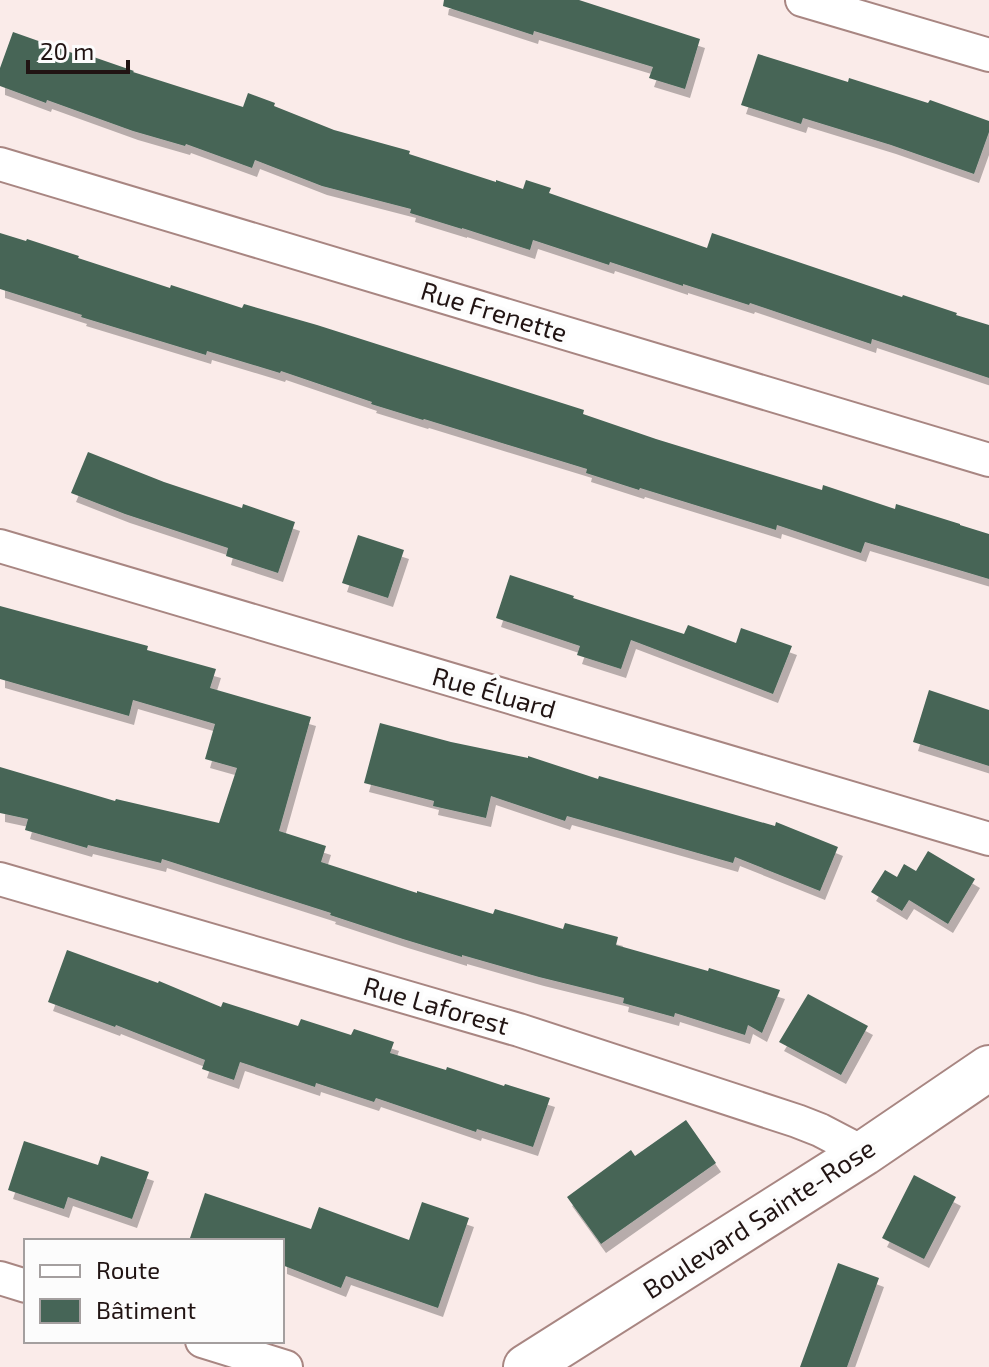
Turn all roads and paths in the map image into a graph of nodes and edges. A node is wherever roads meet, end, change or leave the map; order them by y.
1 (802, 0) edge
2 (989, 55) edge
3 (0, 164) edge
4 (989, 460) edge
5 (0, 546) edge
6 (989, 839) edge
7 (0, 879) edge
8 (989, 1068) edge
9 (864, 1153) junction
10 (0, 1278) edge
11 (24, 1285) edge
12 (208, 1343) edge
13 (286, 1367) edge
14 (526, 1367) edge

1 - 2 street
3 - 4 street, Rue Frenette
5 - 6 street, Rue Éluard
7 - 9 street, Rue Laforest
8 - 9 street, Boulevard Sainte-Rose
9 - 14 street, Boulevard Sainte-Rose
10 - 11 street
12 - 13 street

